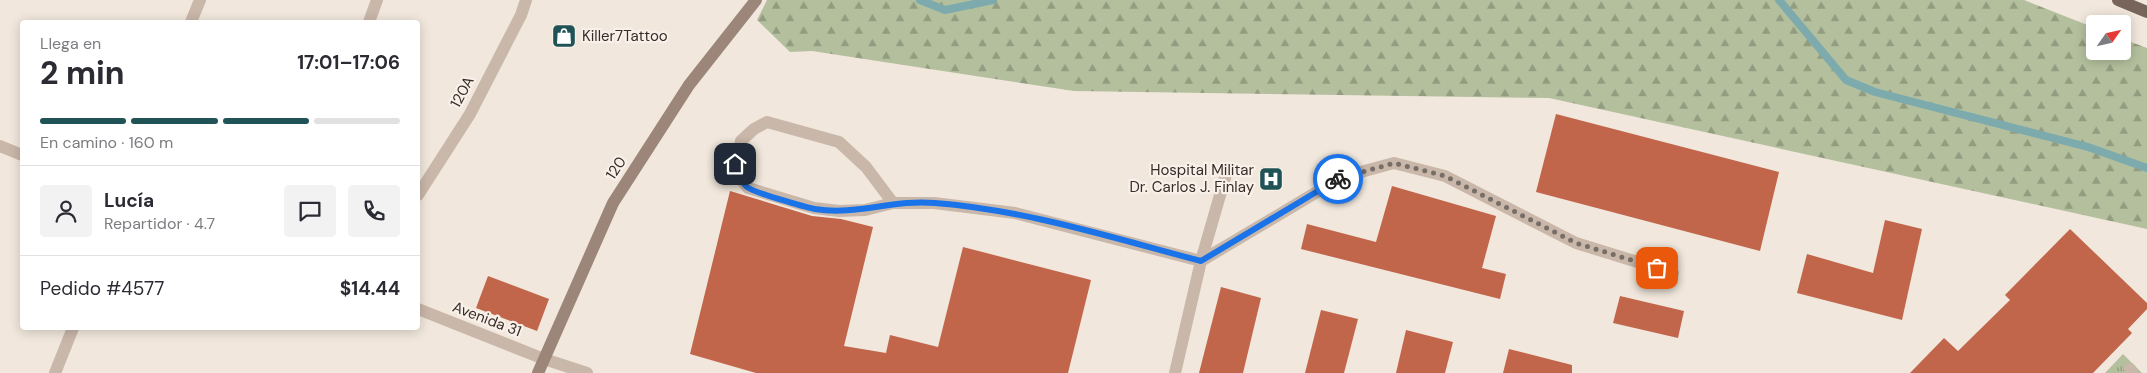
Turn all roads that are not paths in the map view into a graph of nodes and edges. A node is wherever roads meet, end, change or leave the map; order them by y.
1 (200, 0) edge
2 (377, 0) edge
3 (526, 0) edge
4 (756, 0) edge
5 (2118, 0) edge
6 (2147, 12) edge
7 (193, 20) edge
8 (369, 20) edge
9 (0, 146) edge
10 (20, 154) edge
11 (1228, 171) dead end
12 (420, 192) edge
13 (893, 203) junction
14 (1201, 261) junction
15 (1673, 273) dead end
16 (420, 310) edge
17 (72, 330) edge
18 (544, 359) junction
19 (566, 369) edge
20 (55, 373) edge
21 (538, 373) edge
22 (587, 373) edge
23 (1175, 373) edge

1 - 7 street
2 - 8 street
3 - 12 street, 120A
4 - 18 street, 120
5 - 6 main road
9 - 10 street
11 - 14 street
13 - 13 street
13 - 14 street
14 - 15 street
14 - 23 street
16 - 18 street, Avenida 31
17 - 20 street
18 - 19 street, Avenida 31
18 - 21 street, 120
19 - 22 street, Avenida 31

